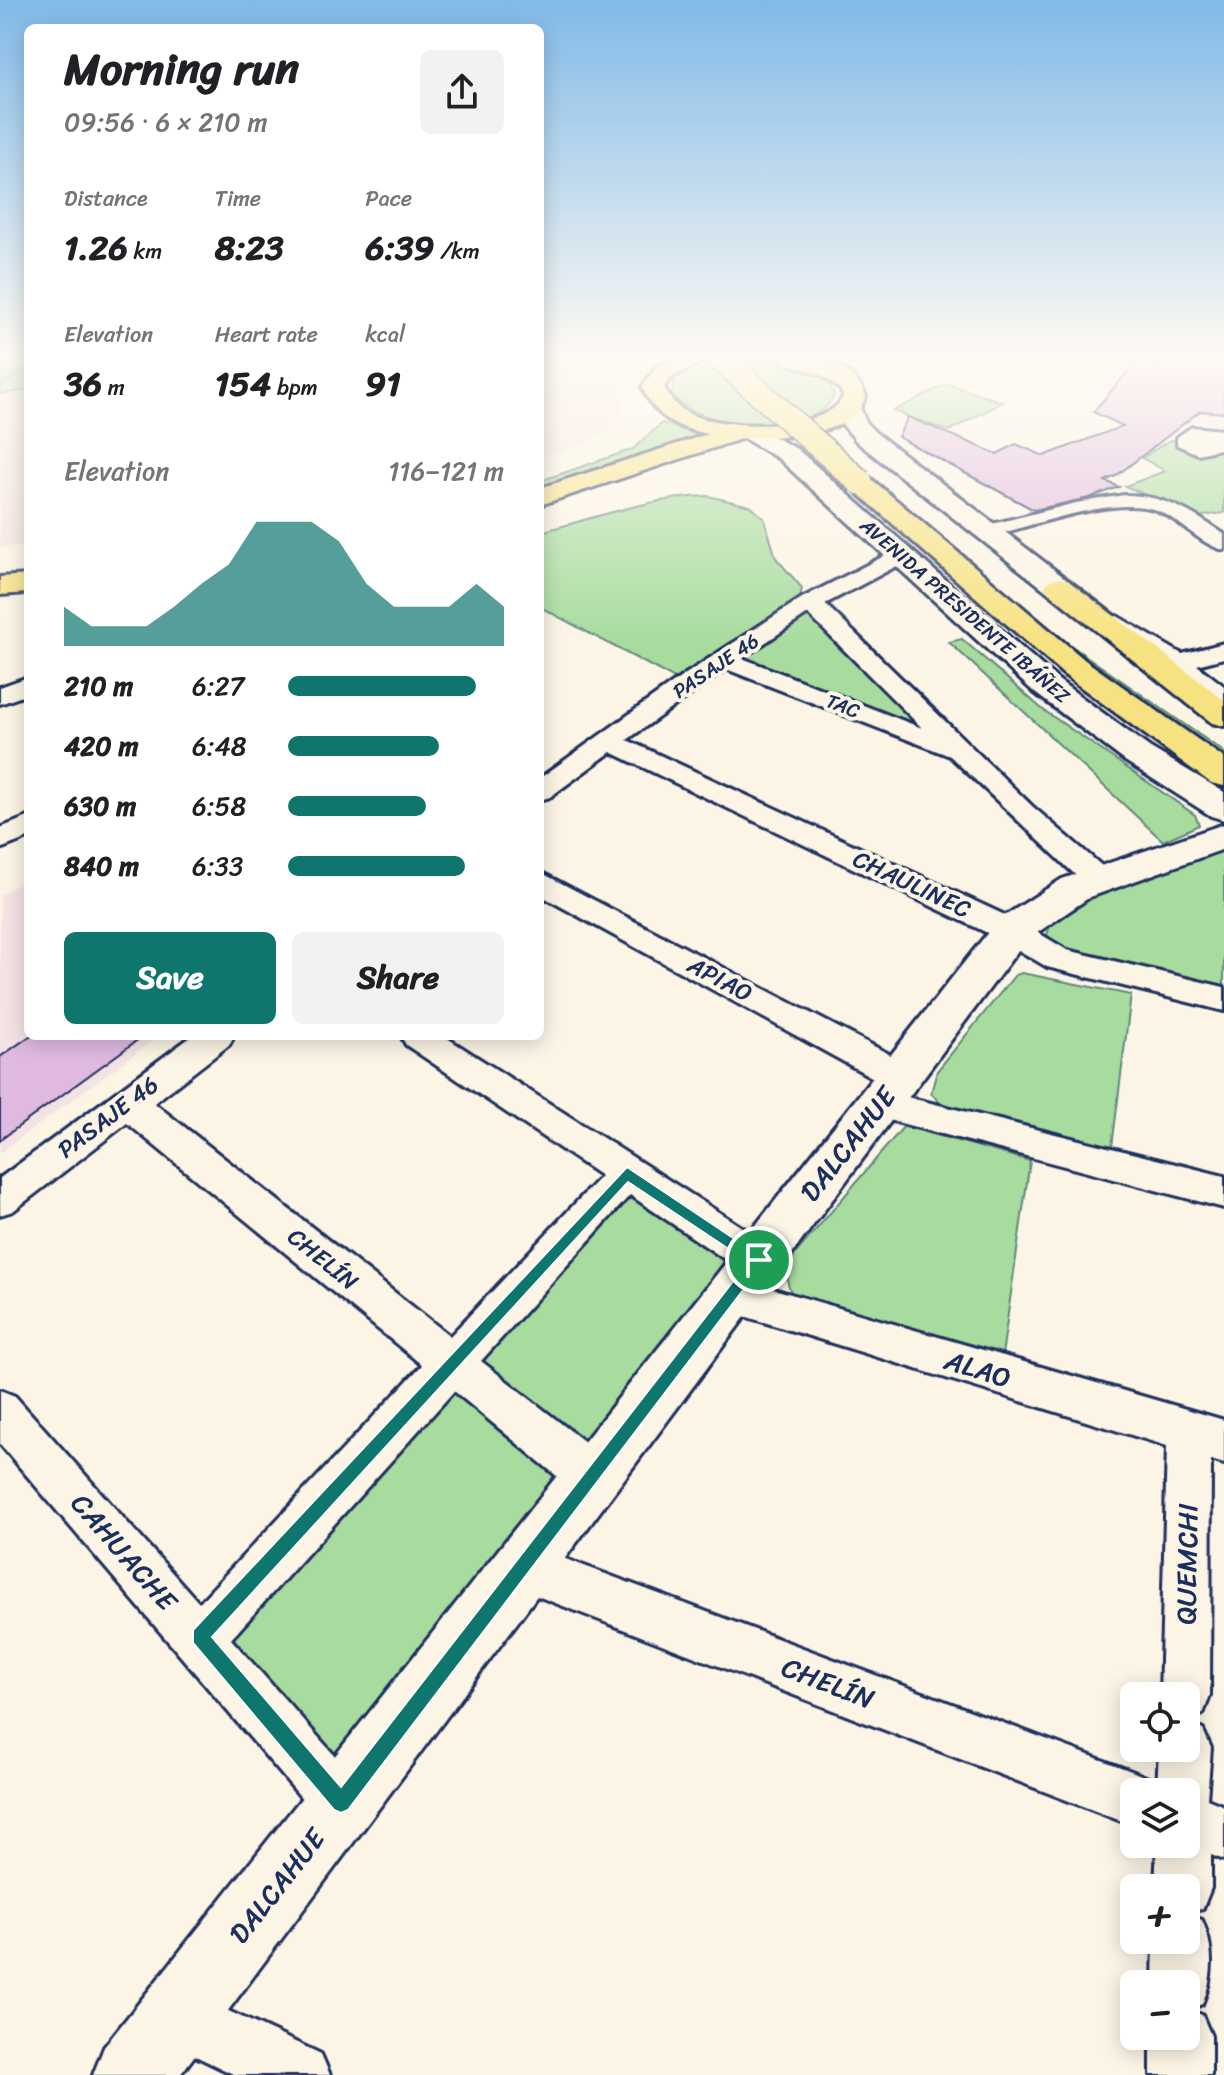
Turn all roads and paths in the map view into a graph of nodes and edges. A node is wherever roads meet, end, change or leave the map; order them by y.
1 (600, 454) edge
2 (677, 454) edge
3 (788, 454) edge
4 (842, 454) edge
5 (848, 454) edge
6 (887, 454) edge
7 (544, 472) edge
8 (874, 479) junction
9 (544, 496) edge
10 (1224, 518) edge
11 (1194, 524) junction
12 (987, 531) junction
13 (1224, 544) edge
14 (900, 555) junction
15 (24, 560) edge
16 (0, 562) edge
17 (24, 584) edge
18 (0, 586) edge
19 (1059, 587) junction
20 (810, 603) junction
21 (1224, 650) edge
22 (724, 660) junction
23 (1178, 663) junction
24 (0, 674) edge
25 (24, 677) edge
26 (24, 687) edge
27 (0, 696) edge
28 (1224, 698) edge
29 (1224, 716) edge
30 (1224, 737) edge
31 (608, 741) junction
32 (961, 753) junction
33 (1224, 775) edge
34 (544, 788) edge
35 (1224, 808) edge
36 (24, 828) edge
37 (1224, 836) edge
38 (0, 840) edge
39 (1098, 879) junction
40 (544, 884) edge
41 (1011, 931) junction
42 (1224, 999) edge
43 (212, 1040) edge
44 (424, 1040) edge
45 (889, 1090) junction
46 (128, 1103) junction
47 (627, 1173) junction
48 (1224, 1192) edge
49 (0, 1199) edge
50 (745, 1278) junction
51 (452, 1363) junction
52 (0, 1411) edge
53 (1206, 1437) edge
54 (592, 1476) junction
55 (523, 1567) junction
56 (200, 1637) junction
57 (1186, 1682) edge
58 (1120, 1794) edge
59 (341, 1803) junction
60 (1200, 1824) edge
61 (1224, 1833) edge
62 (177, 2016) junction
63 (1181, 2050) edge
64 (132, 2075) edge
65 (300, 2075) edge
66 (1181, 2075) edge

1 - 7 main road
2 - 9 main road
3 - 14 street, AVENIDA PRESIDENTE IBÁÑEZ
4 - 8 main road, bridge
5 - 8 main road
6 - 12 street
8 - 30 main road
8 - 33 main road, AVENIDA PRESIDENTE IBÁÑEZ
10 - 11 street
11 - 12 street
11 - 13 street
12 - 19 street
14 - 20 street, PASAJE 46
14 - 35 street, AVENIDA PRESIDENTE IBÁÑEZ
15 - 16 main road
17 - 18 main road
19 - 23 street
19 - 29 main road
20 - 22 street, PASAJE 46
20 - 32 street, TAC
21 - 23 street
22 - 31 street, PASAJE 46
22 - 32 street, TAC
23 - 28 street
24 - 25 street
26 - 27 street
31 - 34 street, PASAJE 46
31 - 41 street, CHAULINEC
32 - 39 street, TAC
36 - 38 street
37 - 39 street, DALCAHUE
39 - 41 street, DALCAHUE
40 - 45 street, APIAO
41 - 42 street, CHAULINEC
41 - 45 street, DALCAHUE
43 - 46 street, PASAJE 46
44 - 47 street, ALAO
45 - 48 street, APIAO
45 - 50 street, DALCAHUE
46 - 49 street, PASAJE 46
46 - 51 street, CHELÍN
47 - 50 street, ALAO
47 - 51 street
50 - 53 street, ALAO
50 - 54 street, DALCAHUE
51 - 54 street, CHELÍN
51 - 56 street
52 - 56 street, CAHUACHE
53 - 57 street, QUEMCHI
54 - 55 street, DALCAHUE
55 - 58 street, CHELÍN
55 - 59 street, DALCAHUE
56 - 59 street, CAHUACHE
59 - 62 street, DALCAHUE
60 - 61 street
62 - 64 street, DALCAHUE
62 - 65 street
63 - 66 street

